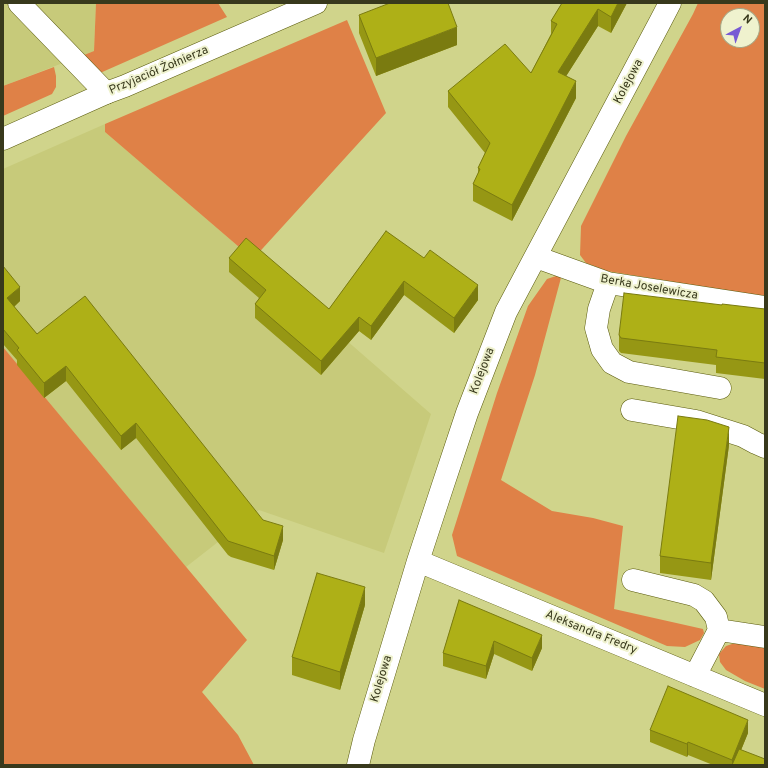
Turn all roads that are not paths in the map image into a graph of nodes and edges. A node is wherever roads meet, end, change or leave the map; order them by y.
1 (19, 3) edge
2 (316, 3) edge
3 (670, 3) edge
4 (106, 93) junction
5 (3, 139) edge
6 (536, 257) junction
7 (608, 282) junction
8 (765, 307) edge
9 (720, 388) dead end
10 (632, 410) dead end
11 (765, 446) edge
12 (418, 561) junction
13 (633, 580) dead end
14 (719, 630) junction
15 (765, 637) edge
16 (695, 676) junction
17 (765, 705) edge
18 (358, 765) edge

1 - 4 street
2 - 4 street, Przyjaciół Żołnierza
3 - 6 street, Kolejowa
4 - 5 street, Przyjaciół Żołnierza
6 - 7 street, Berka Joselewicza
6 - 12 street, Kolejowa
7 - 8 street, Berka Joselewicza
7 - 9 street
10 - 11 street
12 - 16 street, Aleksandra Fredry
12 - 18 street, Kolejowa
13 - 14 street
14 - 15 street
14 - 16 street
16 - 17 street, Aleksandra Fredry

